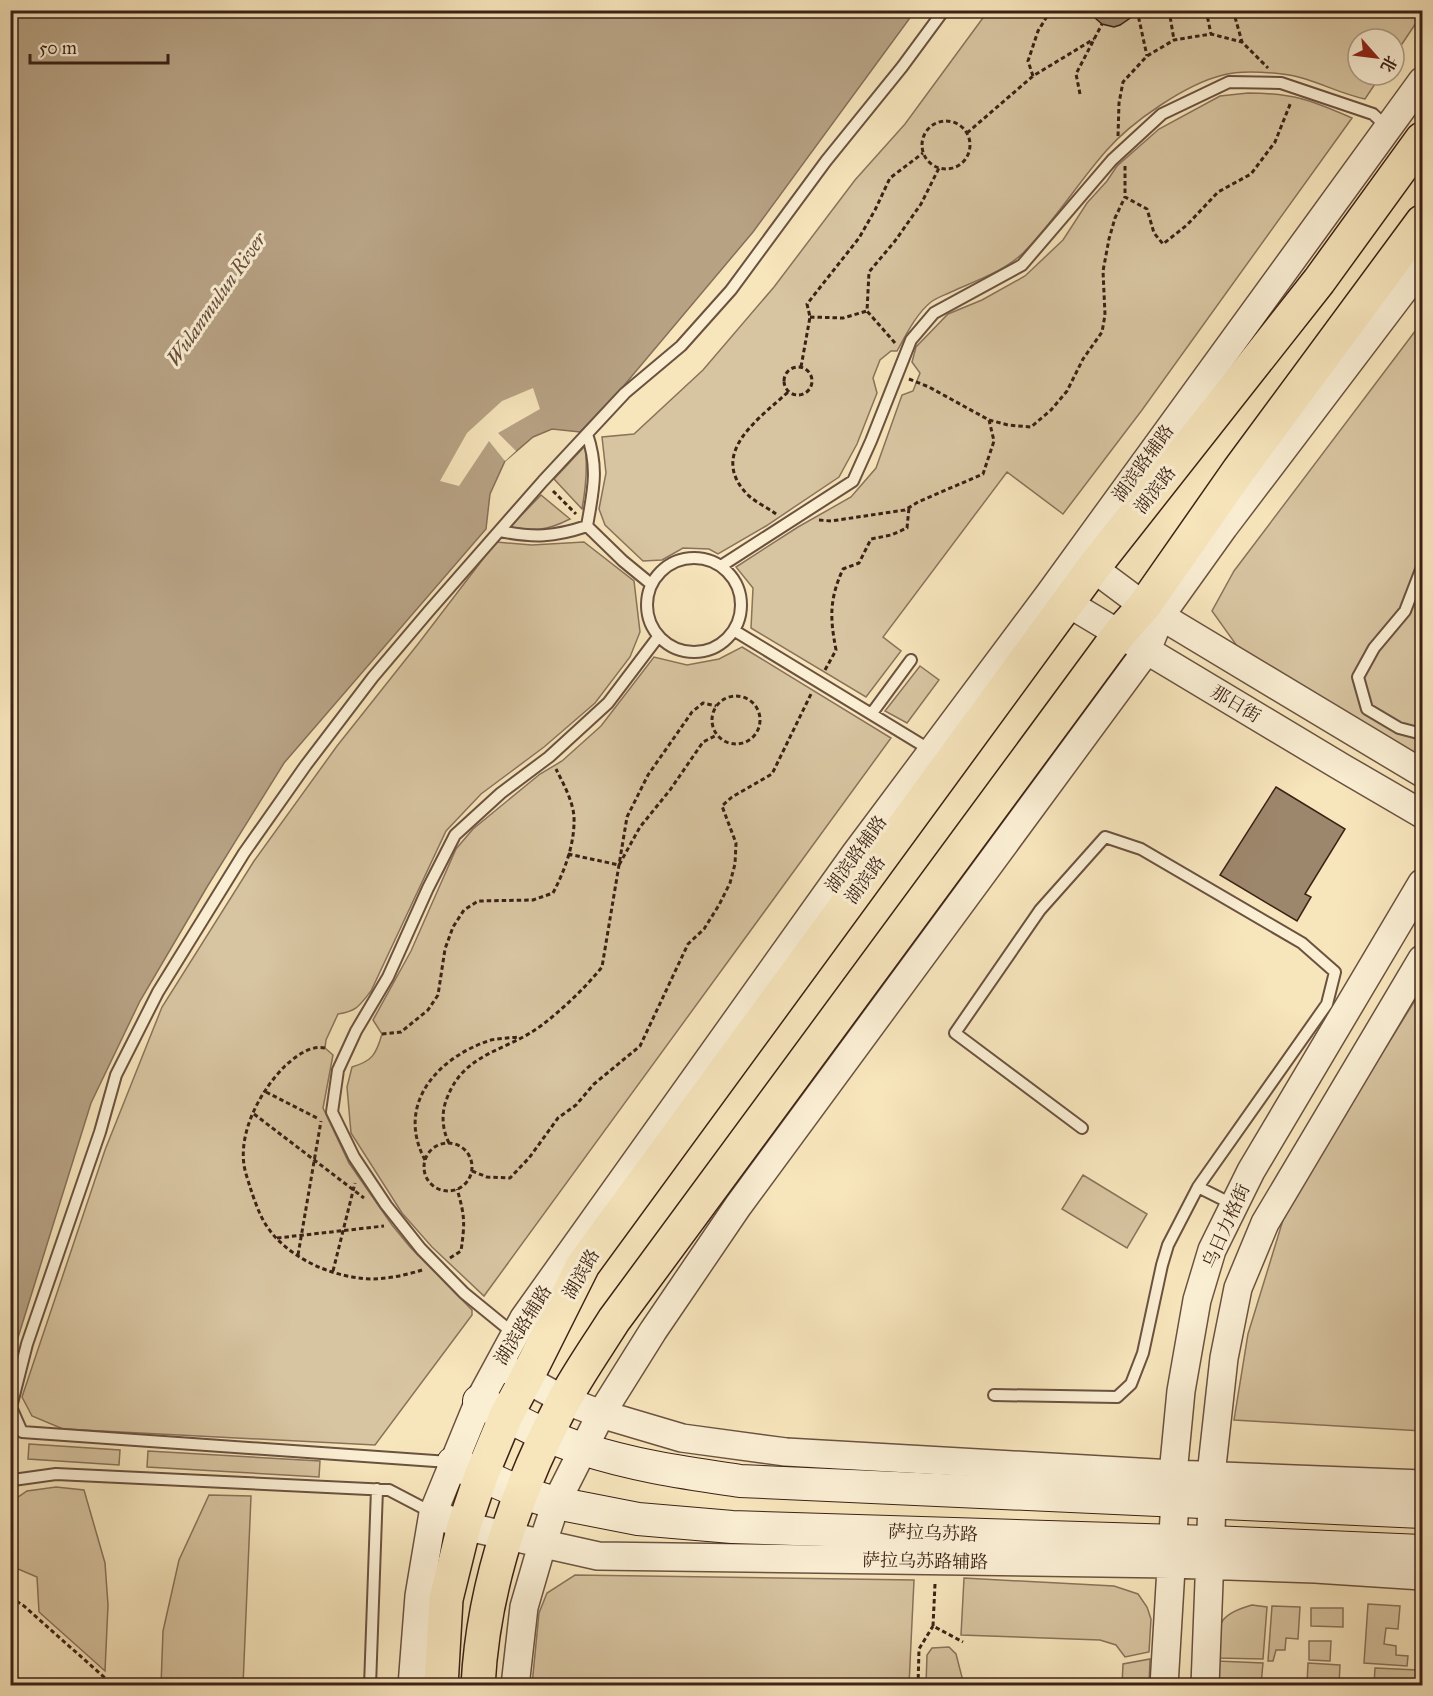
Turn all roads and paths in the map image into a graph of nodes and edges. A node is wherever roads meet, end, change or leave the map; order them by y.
1 (944, 10) edge
2 (1051, 10) edge
3 (1137, 10) edge
4 (1169, 10) edge
5 (1206, 10) edge
6 (1233, 10) edge
7 (1102, 24) dead end
8 (1211, 34) junction
9 (1094, 39) junction
10 (1174, 39) junction
11 (1242, 42) junction
12 (1147, 56) junction
13 (1034, 76) junction
14 (1422, 81) edge
15 (1281, 83) junction
16 (1296, 88) junction
17 (1080, 94) dead end
18 (1388, 128) junction
19 (967, 133) junction
20 (1422, 139) edge
21 (1122, 151) junction
22 (923, 153) junction
23 (939, 168) junction
24 (1125, 198) junction
25 (1422, 222) edge
26 (1422, 266) edge
27 (867, 311) junction
28 (810, 317) junction
29 (906, 352) junction
30 (801, 367) junction
31 (898, 373) junction
32 (788, 392) junction
33 (989, 420) junction
34 (586, 434) junction
35 (543, 481) junction
36 (909, 508) junction
37 (793, 520) junction
38 (587, 526) junction
39 (500, 531) junction
40 (1083, 563) junction
41 (721, 566) junction
42 (1422, 567) edge
43 (651, 584) junction
44 (1059, 597) junction
45 (1152, 611) junction
46 (735, 631) junction
47 (658, 637) junction
48 (1133, 642) junction
49 (911, 660) dead end
50 (819, 682) junction
51 (716, 706) junction
52 (872, 713) junction
53 (1422, 734) edge
54 (717, 735) junction
55 (932, 751) junction
56 (549, 757) junction
57 (1422, 773) edge
58 (1422, 813) edge
59 (568, 854) junction
60 (619, 865) junction
61 (1422, 883) edge
62 (1422, 959) edge
63 (382, 1034) dead end
64 (521, 1037) junction
65 (325, 1048) dead end
66 (265, 1092) junction
67 (254, 1114) junction
68 (321, 1120) junction
69 (331, 1125) dead end
70 (1082, 1128) dead end
71 (449, 1143) junction
72 (314, 1160) junction
73 (425, 1160) junction
74 (472, 1171) junction
75 (357, 1175) dead end
76 (1198, 1187) junction
77 (457, 1189) junction
78 (353, 1190) junction
79 (369, 1202) dead end
80 (1235, 1205) junction
81 (392, 1225) dead end
82 (343, 1230) junction
83 (301, 1235) junction
84 (277, 1238) junction
85 (298, 1255) junction
86 (437, 1266) junction
87 (333, 1271) junction
88 (507, 1328) dead end
89 (512, 1372) junction
90 (994, 1395) dead end
91 (564, 1400) junction
92 (493, 1408) junction
93 (601, 1413) junction
94 (546, 1435) junction
95 (583, 1449) junction
96 (467, 1469) junction
97 (10, 1482) edge
98 (1422, 1484) edge
99 (1174, 1487) junction
100 (377, 1489) junction
101 (1212, 1489) junction
102 (522, 1493) junction
103 (556, 1503) junction
104 (1422, 1512) edge
105 (433, 1513) junction
106 (464, 1526) junction
107 (507, 1535) junction
108 (542, 1545) junction
109 (1422, 1551) edge
110 (1172, 1552) junction
111 (1210, 1554) junction
112 (936, 1561) junction
113 (1422, 1576) edge
114 (10, 1597) edge
115 (933, 1626) junction
116 (963, 1642) dead end
117 (10, 1673) edge
118 (30, 1686) edge
119 (114, 1686) edge
120 (370, 1686) edge
121 (412, 1686) edge
122 (441, 1686) edge
123 (478, 1686) edge
124 (515, 1686) edge
125 (918, 1686) edge
126 (1164, 1686) edge
127 (1204, 1686) edge

1 - 34 lane
2 - 13 path
3 - 12 path
4 - 10 path
5 - 8 path
6 - 11 path
7 - 9 path
8 - 10 path
8 - 11 path
9 - 13 path
9 - 17 path
10 - 12 path
11 - 15 path
12 - 21 path
13 - 19 path
14 - 18 street, 湖滨路辅路
15 - 16 lane
15 - 21 lane
16 - 18 lane
16 - 24 path
18 - 40 street, 湖滨路辅路
19 - 22 path
19 - 23 path
20 - 40 main road, 湖滨路
21 - 24 path
21 - 29 lane
22 - 23 path
22 - 28 path
23 - 27 path
24 - 33 path
25 - 45 main road
26 - 45 street
27 - 28 path
27 - 29 path
28 - 30 path
29 - 31 lane
30 - 32 path
30 - 32 path
31 - 33 path
31 - 37 lane
32 - 37 path
33 - 36 path
34 - 35 lane
34 - 38 lane
35 - 38 path
35 - 39 lane
36 - 37 path
36 - 50 path
37 - 41 lane
38 - 39 lane
38 - 43 lane
39 - 96 lane
40 - 44 main road, 湖滨路
40 - 45 street, 那日街
41 - 43 lane
41 - 46 lane
42 - 53 lane
43 - 47 lane
44 - 48 street, 那日街
44 - 55 street, 湖滨路辅路
44 - 89 main road, 湖滨路
45 - 48 main road
45 - 57 street, 那日街
46 - 47 lane
46 - 50 lane
47 - 56 lane
48 - 58 street, 那日街
48 - 91 main road
48 - 93 street
49 - 52 lane
50 - 52 lane
50 - 74 path
51 - 54 path
51 - 54 path
51 - 60 path
52 - 55 lane
54 - 60 path
55 - 89 street, 湖滨路辅路
56 - 59 path
56 - 86 lane
59 - 60 path
59 - 63 path
60 - 64 path
61 - 80 street, 乌日力格街
62 - 101 street, 乌日力格街
64 - 71 path
64 - 73 path
65 - 66 path
66 - 67 path
66 - 68 path
67 - 72 path
67 - 84 path
68 - 69 path
68 - 72 path
70 - 76 lane
71 - 73 path
71 - 74 path
72 - 78 path
72 - 83 path
73 - 77 path
74 - 77 path
75 - 78 path
76 - 80 lane
76 - 90 lane
77 - 86 path
78 - 79 path
78 - 82 path
80 - 99 street, 乌日力格街
81 - 82 path
82 - 83 path
82 - 87 path
83 - 84 path
83 - 85 path
84 - 85 path
85 - 87 path
86 - 87 path
86 - 88 lane
89 - 91 street
89 - 92 main road, 湖滨路
91 - 93 street
91 - 94 main road
92 - 94 main road
92 - 96 main road, 湖滨路
93 - 95 street
93 - 99 street
94 - 95 main road
94 - 102 main road
95 - 99 main road
95 - 103 street
96 - 102 main road, 萨拉乌苏路
96 - 105 street
96 - 106 main road, 湖滨路
97 - 100 lane
98 - 101 street
99 - 101 main road
99 - 110 street, 乌日力格街
100 - 105 lane
100 - 120 lane
101 - 104 main road
101 - 111 street, 乌日力格街
102 - 103 main road, 萨拉乌苏路
102 - 107 main road
103 - 108 street
103 - 110 main road, 萨拉乌苏路
105 - 106 street, 萨拉乌苏路辅路
105 - 121 street
106 - 107 street, 萨拉乌苏路辅路
106 - 122 main road, 湖滨路
107 - 108 street, 萨拉乌苏路辅路
107 - 123 main road
108 - 112 street, 萨拉乌苏路辅路
108 - 124 street
109 - 111 main road, 萨拉乌苏路
110 - 111 main road, 萨拉乌苏路
110 - 112 street, 萨拉乌苏路辅路
110 - 126 street, 乌日力格街
111 - 113 street
111 - 127 street, 乌日力格街
112 - 115 path
114 - 119 path
115 - 116 path
115 - 125 path
117 - 118 path

